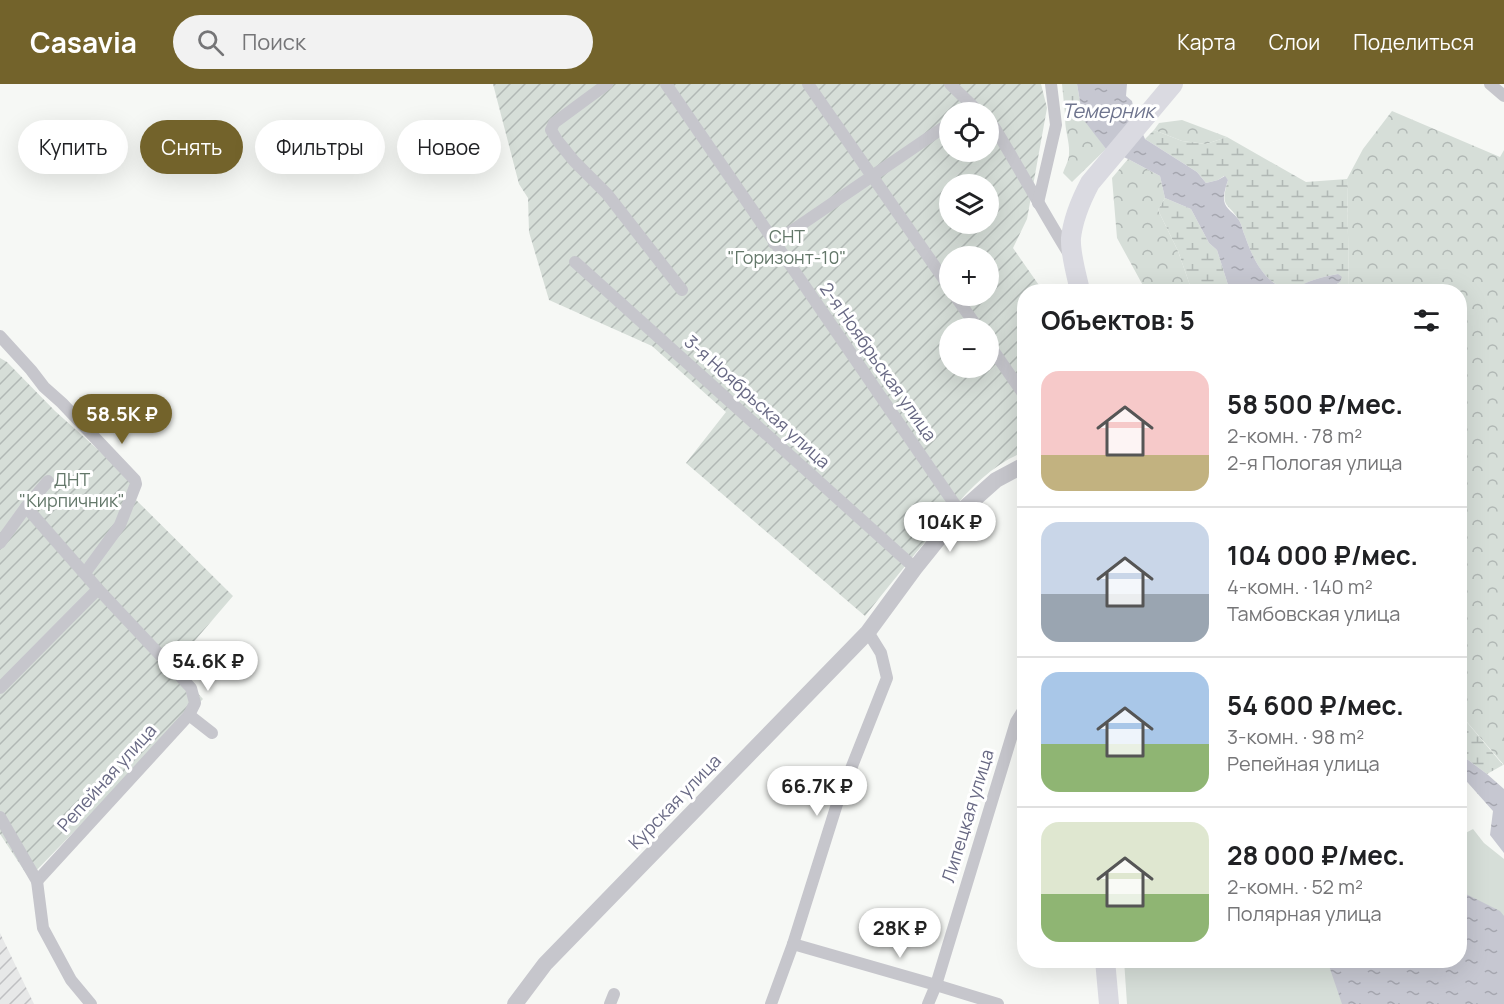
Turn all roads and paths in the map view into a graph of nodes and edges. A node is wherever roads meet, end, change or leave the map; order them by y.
1 (607, 84) edge
2 (666, 84) edge
3 (808, 84) edge
4 (950, 84) edge
5 (1051, 84) edge
6 (1173, 84) edge
7 (1490, 84) edge
8 (1504, 96) edge
9 (965, 102) edge
10 (939, 131) edge
11 (999, 134) edge
12 (872, 177) junction
13 (1038, 203) junction
14 (774, 243) junction
15 (575, 262) dead end
16 (1074, 263) junction
17 (939, 272) edge
18 (1078, 284) edge
19 (682, 290) dead end
20 (0, 336) edge
21 (999, 359) edge
22 (1017, 385) edge
23 (1017, 469) edge
24 (48, 481) dead end
25 (26, 507) junction
26 (960, 513) junction
27 (0, 543) edge
28 (915, 568) junction
29 (85, 573) junction
30 (98, 589) junction
31 (868, 632) junction
32 (0, 688) edge
33 (189, 715) junction
34 (1017, 720) edge
35 (212, 733) dead end
36 (0, 817) edge
37 (37, 881) junction
38 (793, 944) junction
39 (1106, 968) edge
40 (936, 985) junction
41 (91, 1004) edge
42 (515, 1004) edge
43 (771, 1004) edge
44 (928, 1004) edge
45 (998, 1004) edge
46 (1109, 1004) edge

1 - 19 street
2 - 14 street, 2-я Ноябрьская улица
3 - 12 street
4 - 9 street
5 - 13 street
6 - 16 main road
7 - 8 street
10 - 12 street
11 - 13 street
12 - 14 street
12 - 17 street
13 - 16 street
14 - 26 street, 2-я Ноябрьская улица
15 - 28 street, 3-я Ноябрьская улица
16 - 18 main road
20 - 29 street
21 - 22 street
23 - 26 street, Курская улица
24 - 25 street
25 - 27 street
25 - 29 street
26 - 28 street, Курская улица
28 - 31 street, Курская улица
29 - 30 street
30 - 32 street
30 - 33 street
31 - 38 street
31 - 42 street, Курская улица
33 - 35 street
33 - 37 street, Репейная улица
34 - 40 street, Липецкая улица
36 - 37 street
37 - 41 street
38 - 40 street
38 - 43 street
39 - 46 main road
40 - 44 street, Липецкая улица
40 - 45 street

